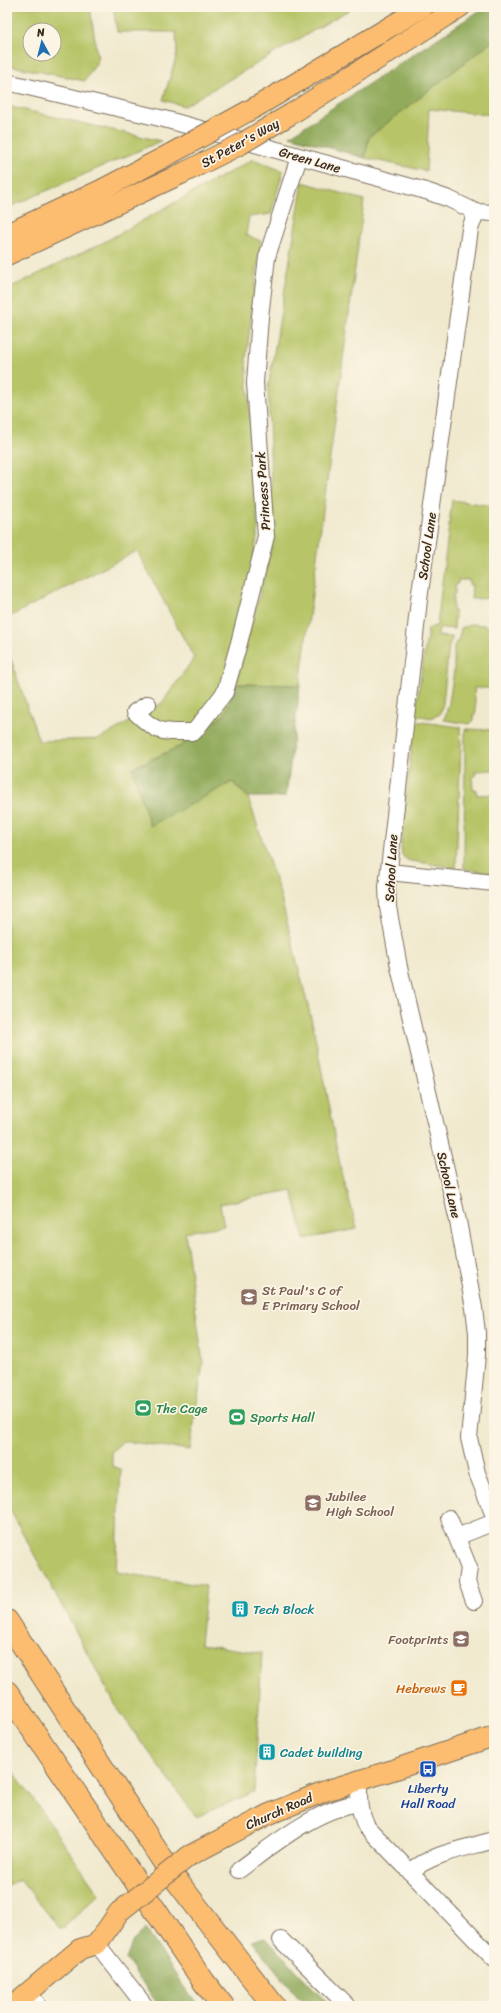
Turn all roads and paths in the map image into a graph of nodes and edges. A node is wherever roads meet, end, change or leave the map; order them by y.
1 (423, 7) edge
2 (460, 7) edge
3 (7, 82) edge
4 (299, 157) junction
5 (476, 212) junction
6 (494, 212) edge
7 (7, 234) edge
8 (7, 255) edge
9 (148, 704) dead end
10 (389, 872) junction
11 (494, 883) edge
12 (494, 1516) edge
13 (449, 1518) dead end
14 (494, 1522) edge
15 (457, 1537) junction
16 (474, 1601) dead end
17 (7, 1621) edge
18 (7, 1692) edge
19 (494, 1736) edge
20 (358, 1781) junction
21 (359, 1803) junction
22 (494, 1840) edge
23 (239, 1870) dead end
24 (410, 1872) junction
25 (281, 1940) dead end
26 (98, 1944) junction
27 (494, 1959) edge
28 (34, 2000) edge
29 (12, 2006) edge
30 (145, 2006) edge
31 (223, 2006) edge
32 (274, 2006) edge
33 (348, 2006) edge

1 - 7 main road, St Peter's Way, bridge
2 - 8 main road, St Peter's Way, bridge
3 - 4 street, Green Lane
4 - 5 street, Green Lane
4 - 9 street, Princess Park
5 - 6 street, Green Lane
5 - 10 street, School Lane
10 - 11 street
10 - 12 street, School Lane
13 - 15 street
14 - 15 street
15 - 16 street
17 - 32 highway
18 - 31 highway
19 - 20 main road, Church Road
20 - 21 street
20 - 26 main road, Church Road, bridge
21 - 23 street, Church Road
21 - 24 street
22 - 24 street
24 - 27 street
25 - 33 street
26 - 28 main road
26 - 30 street
28 - 29 main road

